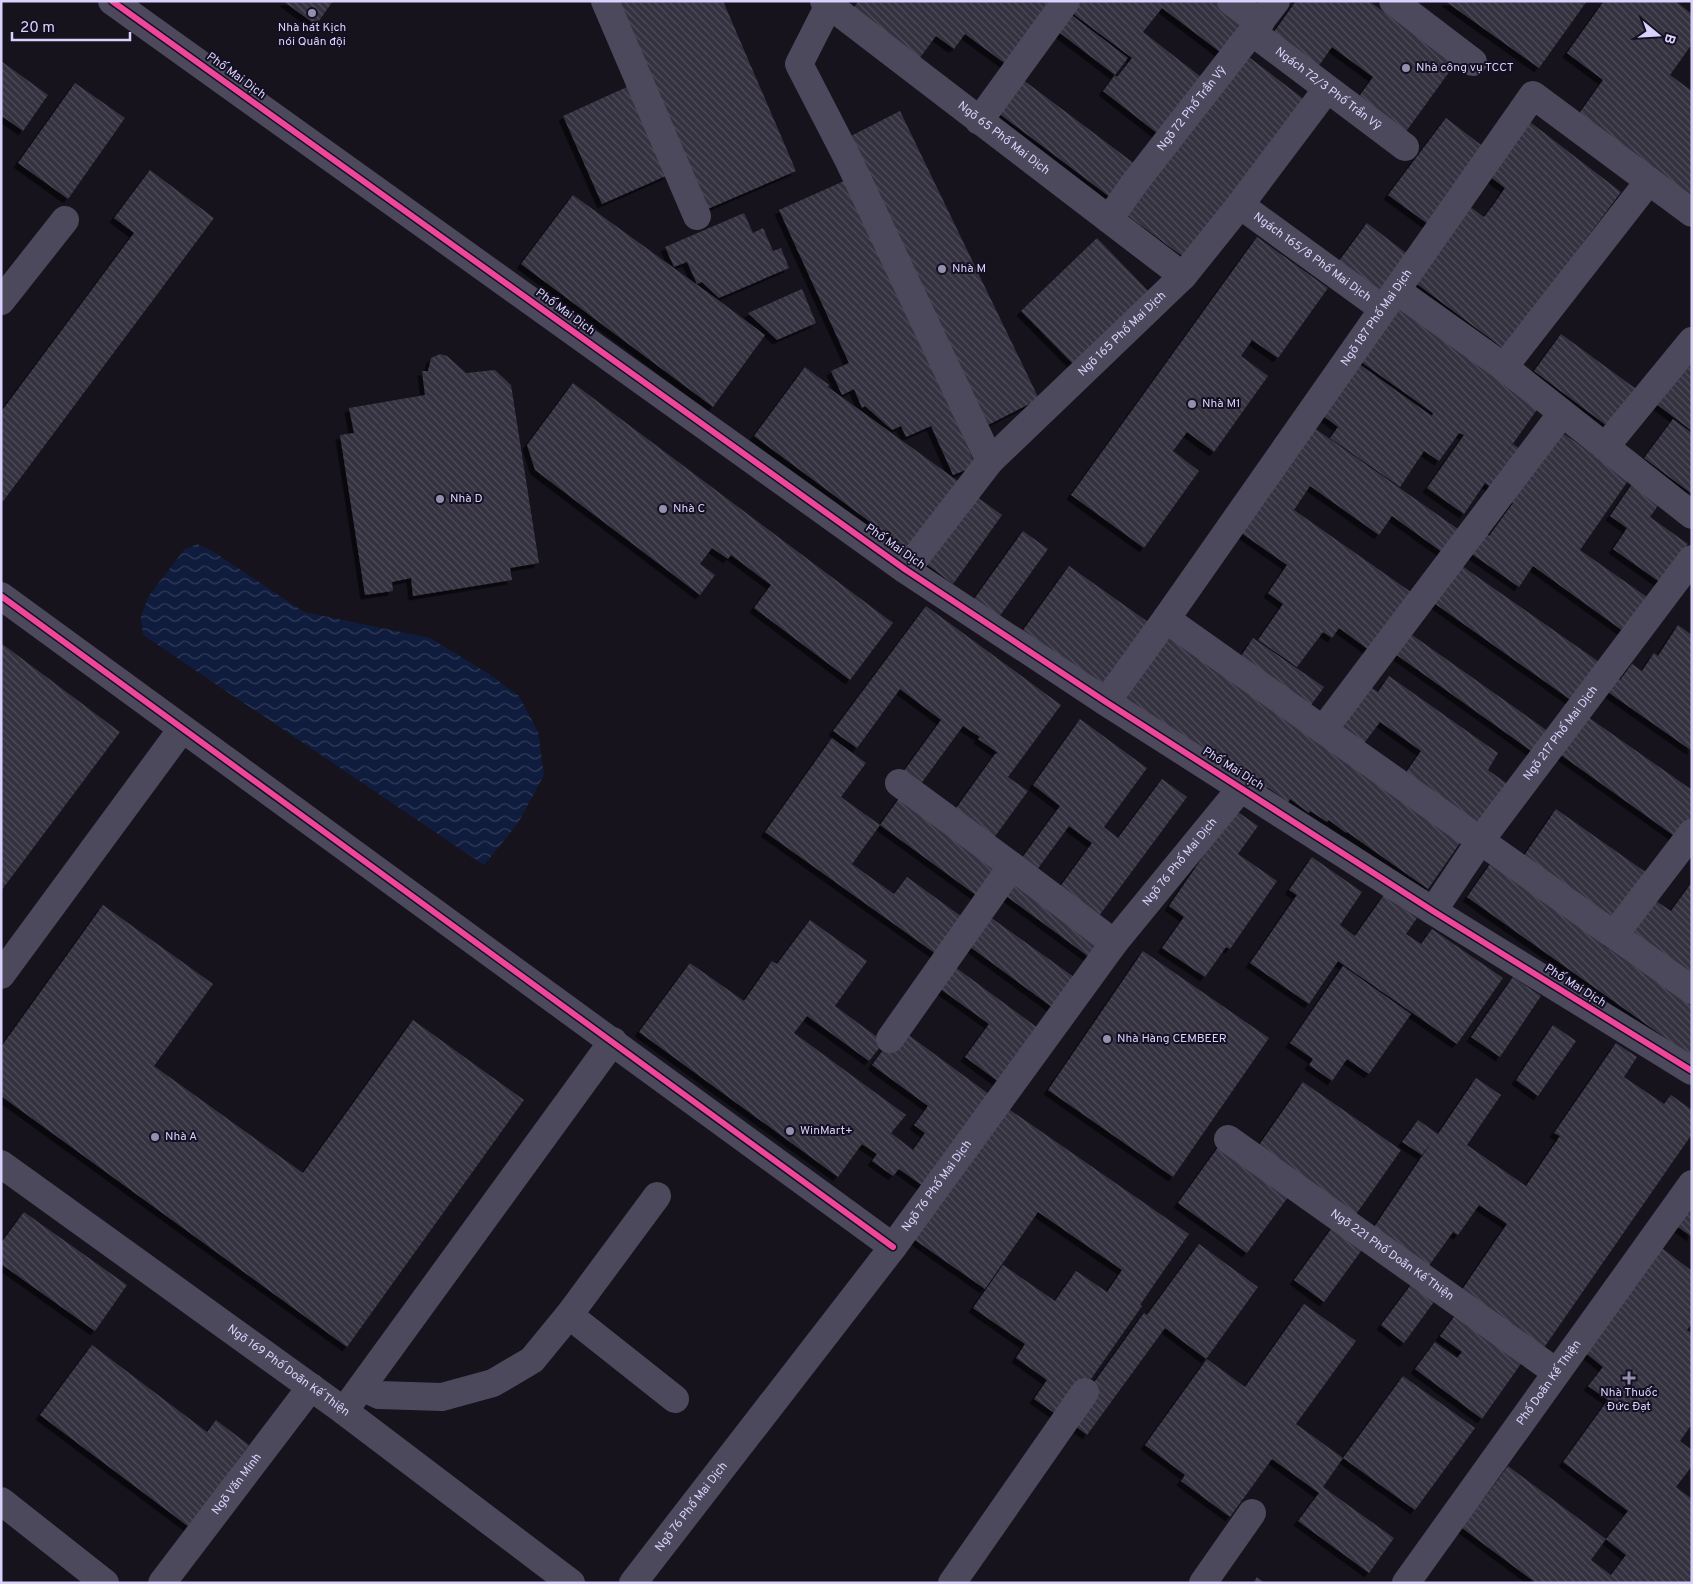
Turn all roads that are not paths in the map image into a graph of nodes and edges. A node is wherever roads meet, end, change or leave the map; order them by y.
1 (112, 1) edge
2 (606, 1) edge
3 (1066, 1) edge
4 (1231, 1) edge
5 (1276, 1) edge
6 (1393, 1) edge
7 (828, 2) edge
8 (1256, 27) junction
9 (1473, 62) dead end
10 (1327, 89) junction
11 (979, 122) junction
12 (1405, 147) dead end
13 (1649, 181) junction
14 (1240, 205) junction
15 (1692, 213) edge
16 (697, 216) dead end
17 (1109, 219) junction
18 (65, 220) dead end
19 (1183, 276) junction
20 (1389, 300) junction
21 (1, 301) edge
22 (1692, 341) edge
23 (1504, 367) junction
24 (1562, 413) junction
25 (1605, 447) junction
26 (990, 461) junction
27 (1692, 515) edge
28 (1692, 559) edge
29 (906, 570) junction
30 (1, 596) edge
31 (1166, 619) junction
32 (1106, 702) junction
33 (182, 729) junction
34 (1323, 730) junction
35 (900, 783) dead end
36 (1241, 788) junction
37 (1692, 833) edge
38 (1480, 841) junction
39 (1012, 866) junction
40 (1433, 911) junction
41 (1614, 935) junction
42 (1114, 943) junction
43 (1, 975) edge
44 (1692, 990) edge
45 (890, 1039) dead end
46 (613, 1041) junction
47 (1692, 1071) edge
48 (1228, 1139) dead end
49 (1, 1164) edge
50 (1692, 1184) edge
51 (657, 1196) dead end
52 (893, 1248) junction
53 (570, 1316) junction
54 (1556, 1372) junction
55 (311, 1387) junction
56 (362, 1387) junction
57 (1085, 1392) dead end
58 (675, 1399) dead end
59 (344, 1411) junction
60 (1, 1501) edge
61 (1252, 1513) dead end
62 (105, 1583) edge
63 (162, 1583) edge
64 (572, 1583) edge
65 (633, 1583) edge
66 (952, 1583) edge
67 (1203, 1583) edge
68 (1406, 1583) edge

1 - 29 street, Phố Mai Dịch
2 - 16 street
3 - 11 street
4 - 8 street, Ngách 72/3 Phố Trần Vỹ
5 - 8 street, Ngõ 72 Phố Trần Vỹ
6 - 9 street
7 - 11 street, Ngõ 65 Phố Mai Dịch
7 - 26 street
8 - 10 street, Ngách 72/3 Phố Trần Vỹ
8 - 17 street, Ngõ 72 Phố Trần Vỹ
10 - 12 street, Ngách 72/3 Phố Trần Vỹ
10 - 14 street, Ngõ 165 Phố Mai Dịch
11 - 17 street, Ngõ 65 Phố Mai Dịch
13 - 15 street, Ngõ 187 Phố Mai Dịch
13 - 20 street, Ngõ 187 Phố Mai Dịch
13 - 23 street
14 - 19 street, Ngõ 165 Phố Mai Dịch
14 - 20 street, Ngách 165/8 Phố Mai Dịch
17 - 19 street, Ngõ 65 Phố Mai Dịch
18 - 21 street
19 - 26 street, Ngõ 165 Phố Mai Dịch
20 - 23 street, Ngách 165/8 Phố Mai Dịch
20 - 31 street, Ngõ 187 Phố Mai Dịch
22 - 25 street
23 - 24 street, Ngách 165/8 Phố Mai Dịch
24 - 25 street, Ngách 165/8 Phố Mai Dịch
24 - 34 street
25 - 27 street, Ngách 165/8 Phố Mai Dịch
26 - 29 street, Ngõ 165 Phố Mai Dịch
28 - 38 street, Ngõ 217 Phố Mai Dịch
29 - 32 street, Phố Mai Dịch
30 - 33 street
31 - 32 street, Ngõ 187 Phố Mai Dịch
31 - 34 street
32 - 36 street, Phố Mai Dịch
33 - 43 street
33 - 46 street
34 - 38 street
35 - 39 street
36 - 40 street, Phố Mai Dịch
36 - 42 street, Ngõ 76 Phố Mai Dịch
37 - 41 street
38 - 40 street, Ngõ 217 Phố Mai Dịch
38 - 41 street
39 - 42 street
39 - 45 street
40 - 47 street, Phố Mai Dịch
41 - 44 street
42 - 52 street, Ngõ 76 Phố Mai Dịch
46 - 52 street
46 - 56 street
48 - 54 street, Ngõ 221 Phố Doãn Kế Thiện
49 - 55 street, Ngõ 169 Phố Doãn Kế Thiện
50 - 54 street, Phố Doãn Kế Thiện
51 - 53 street
52 - 65 street, Ngõ 76 Phố Mai Dịch
53 - 56 street
53 - 58 street
54 - 68 street, Phố Doãn Kế Thiện
55 - 59 street, Ngõ 169 Phố Doãn Kế Thiện
55 - 63 street, Ngõ Văn Minh
56 - 59 street
57 - 66 street
59 - 64 street, Ngõ 169 Phố Doãn Kế Thiện
60 - 62 street
61 - 67 street

